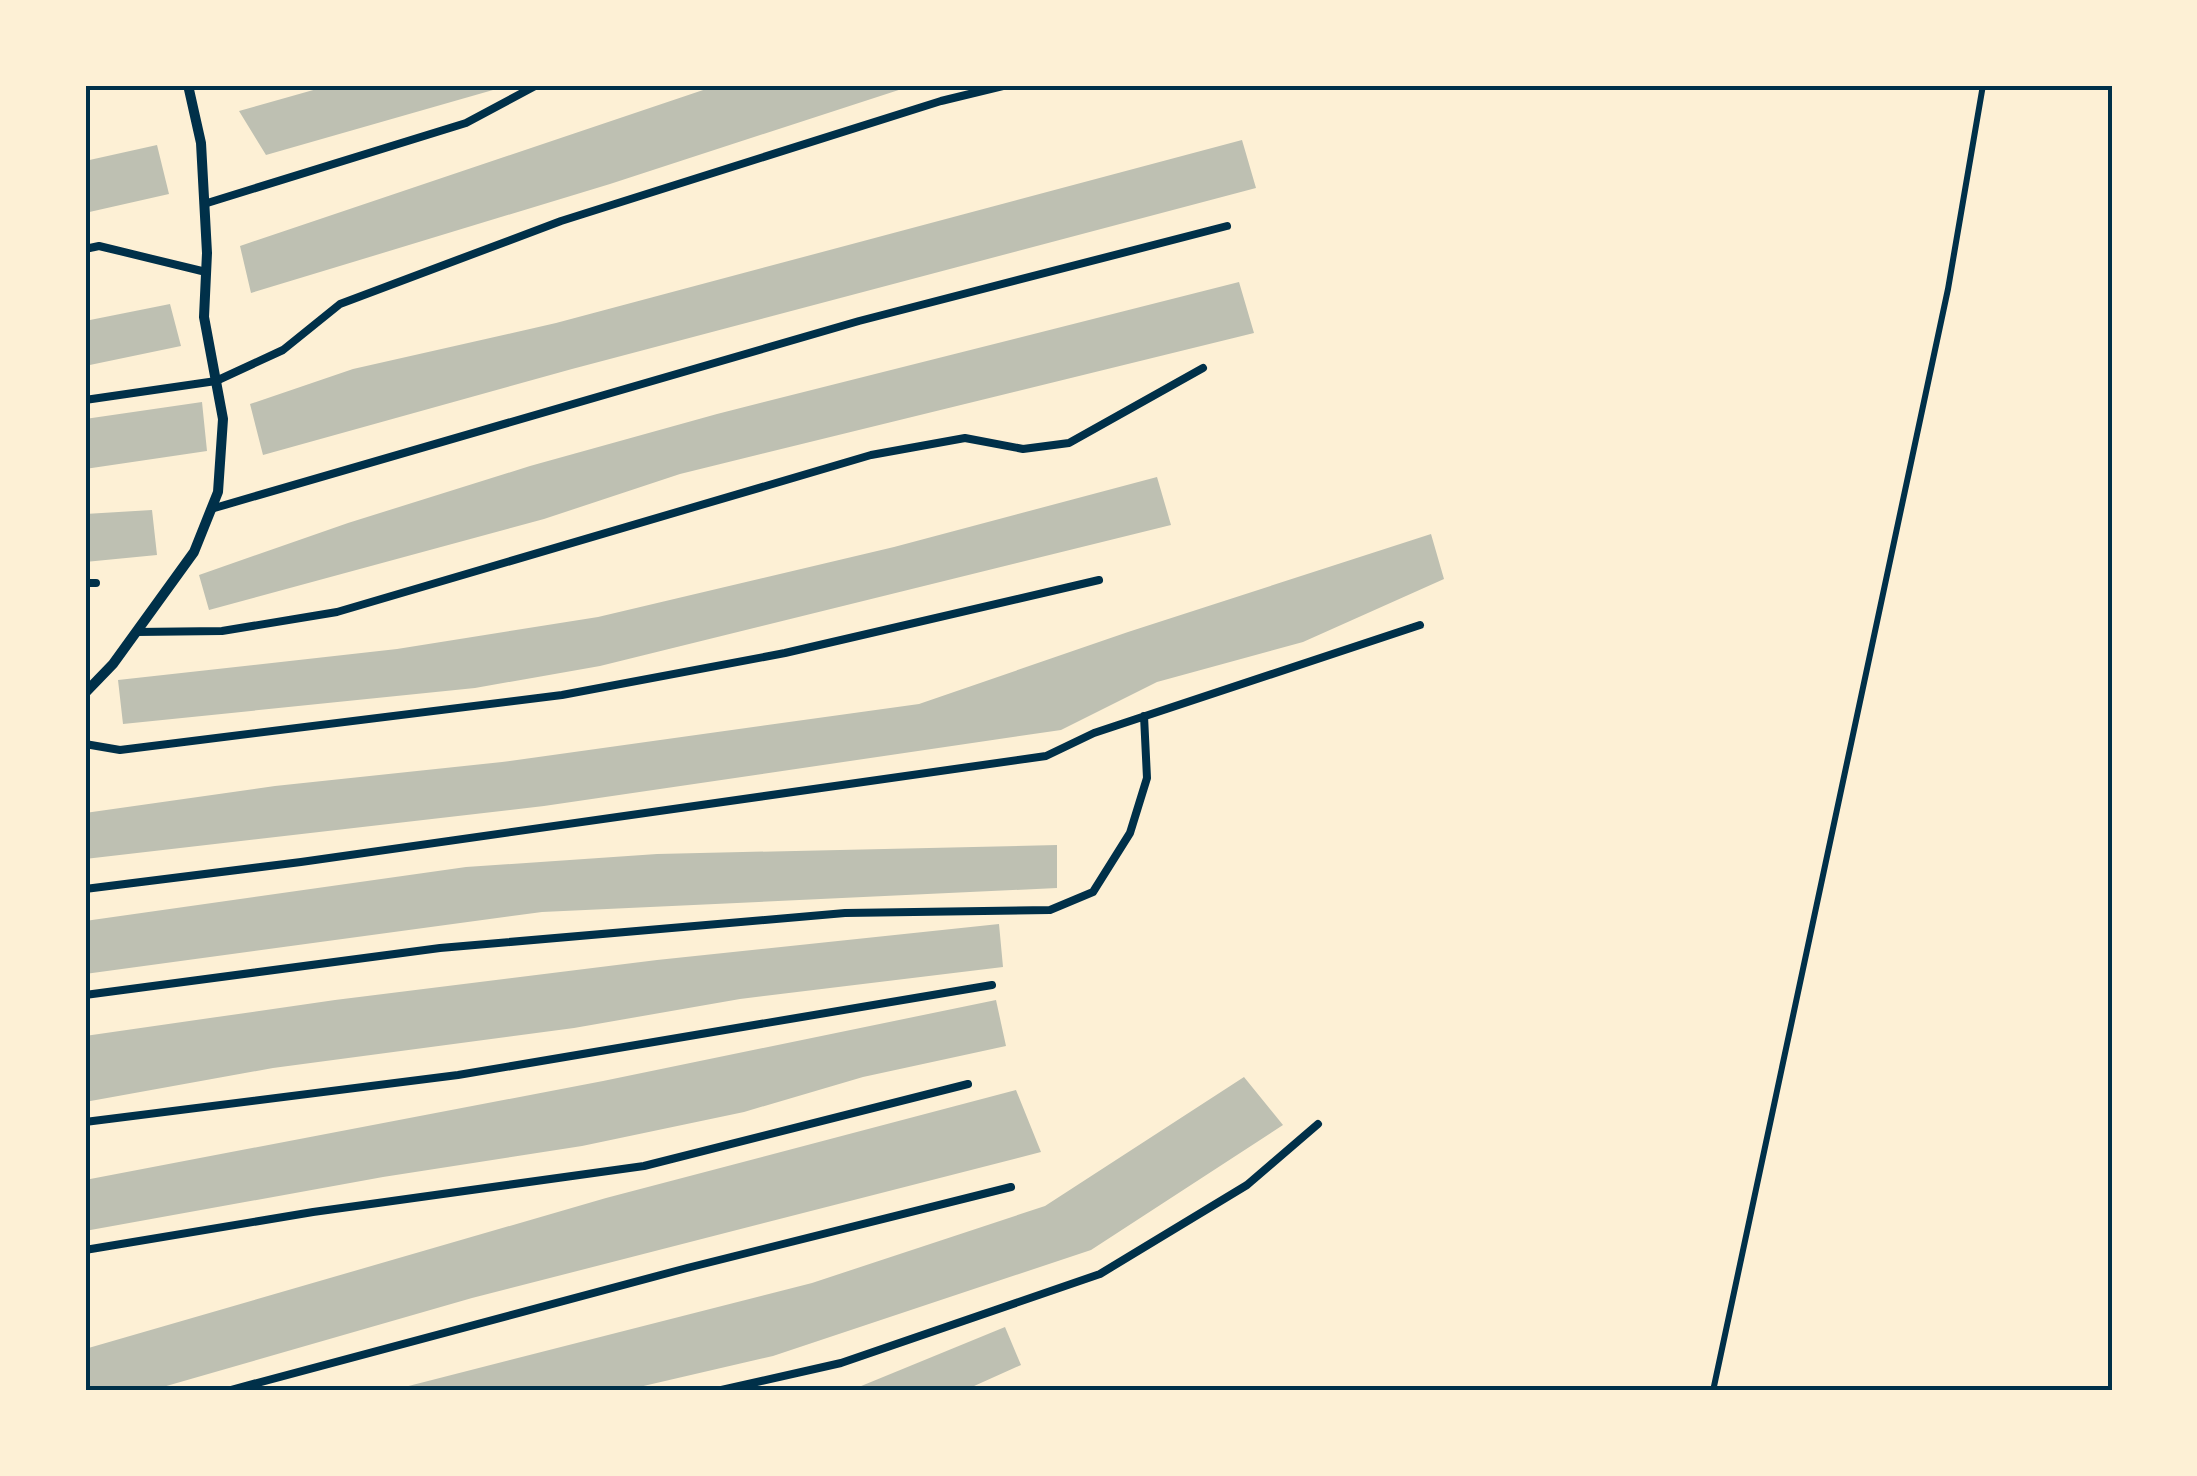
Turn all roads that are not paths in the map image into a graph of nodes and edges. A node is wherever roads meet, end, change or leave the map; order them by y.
1 (188, 85) edge
2 (537, 85) edge
3 (1007, 85) edge
4 (204, 204) junction
5 (1226, 226) dead end
6 (85, 249) edge
7 (206, 272) junction
8 (1203, 368) dead end
9 (216, 381) junction
10 (85, 400) edge
11 (210, 509) junction
12 (1099, 580) dead end
13 (85, 583) edge
14 (96, 583) dead end
15 (1420, 625) dead end
16 (136, 632) junction
17 (85, 693) edge
18 (1144, 716) junction
19 (85, 744) edge
20 (85, 889) edge
21 (992, 985) dead end
22 (85, 995) edge
23 (968, 1084) dead end
24 (85, 1122) edge
25 (1318, 1124) dead end
26 (1011, 1187) dead end
27 (85, 1250) edge
28 (226, 1391) edge
29 (717, 1391) edge

1 - 4 street
2 - 4 lane
3 - 9 lane
4 - 7 street
5 - 11 lane
6 - 7 lane
7 - 9 street
8 - 16 lane
9 - 10 lane
9 - 11 street
11 - 16 street
12 - 19 lane
13 - 14 lane
15 - 18 lane
16 - 17 street
18 - 20 lane
18 - 22 lane
21 - 24 lane
23 - 27 lane
25 - 29 lane
26 - 28 lane

